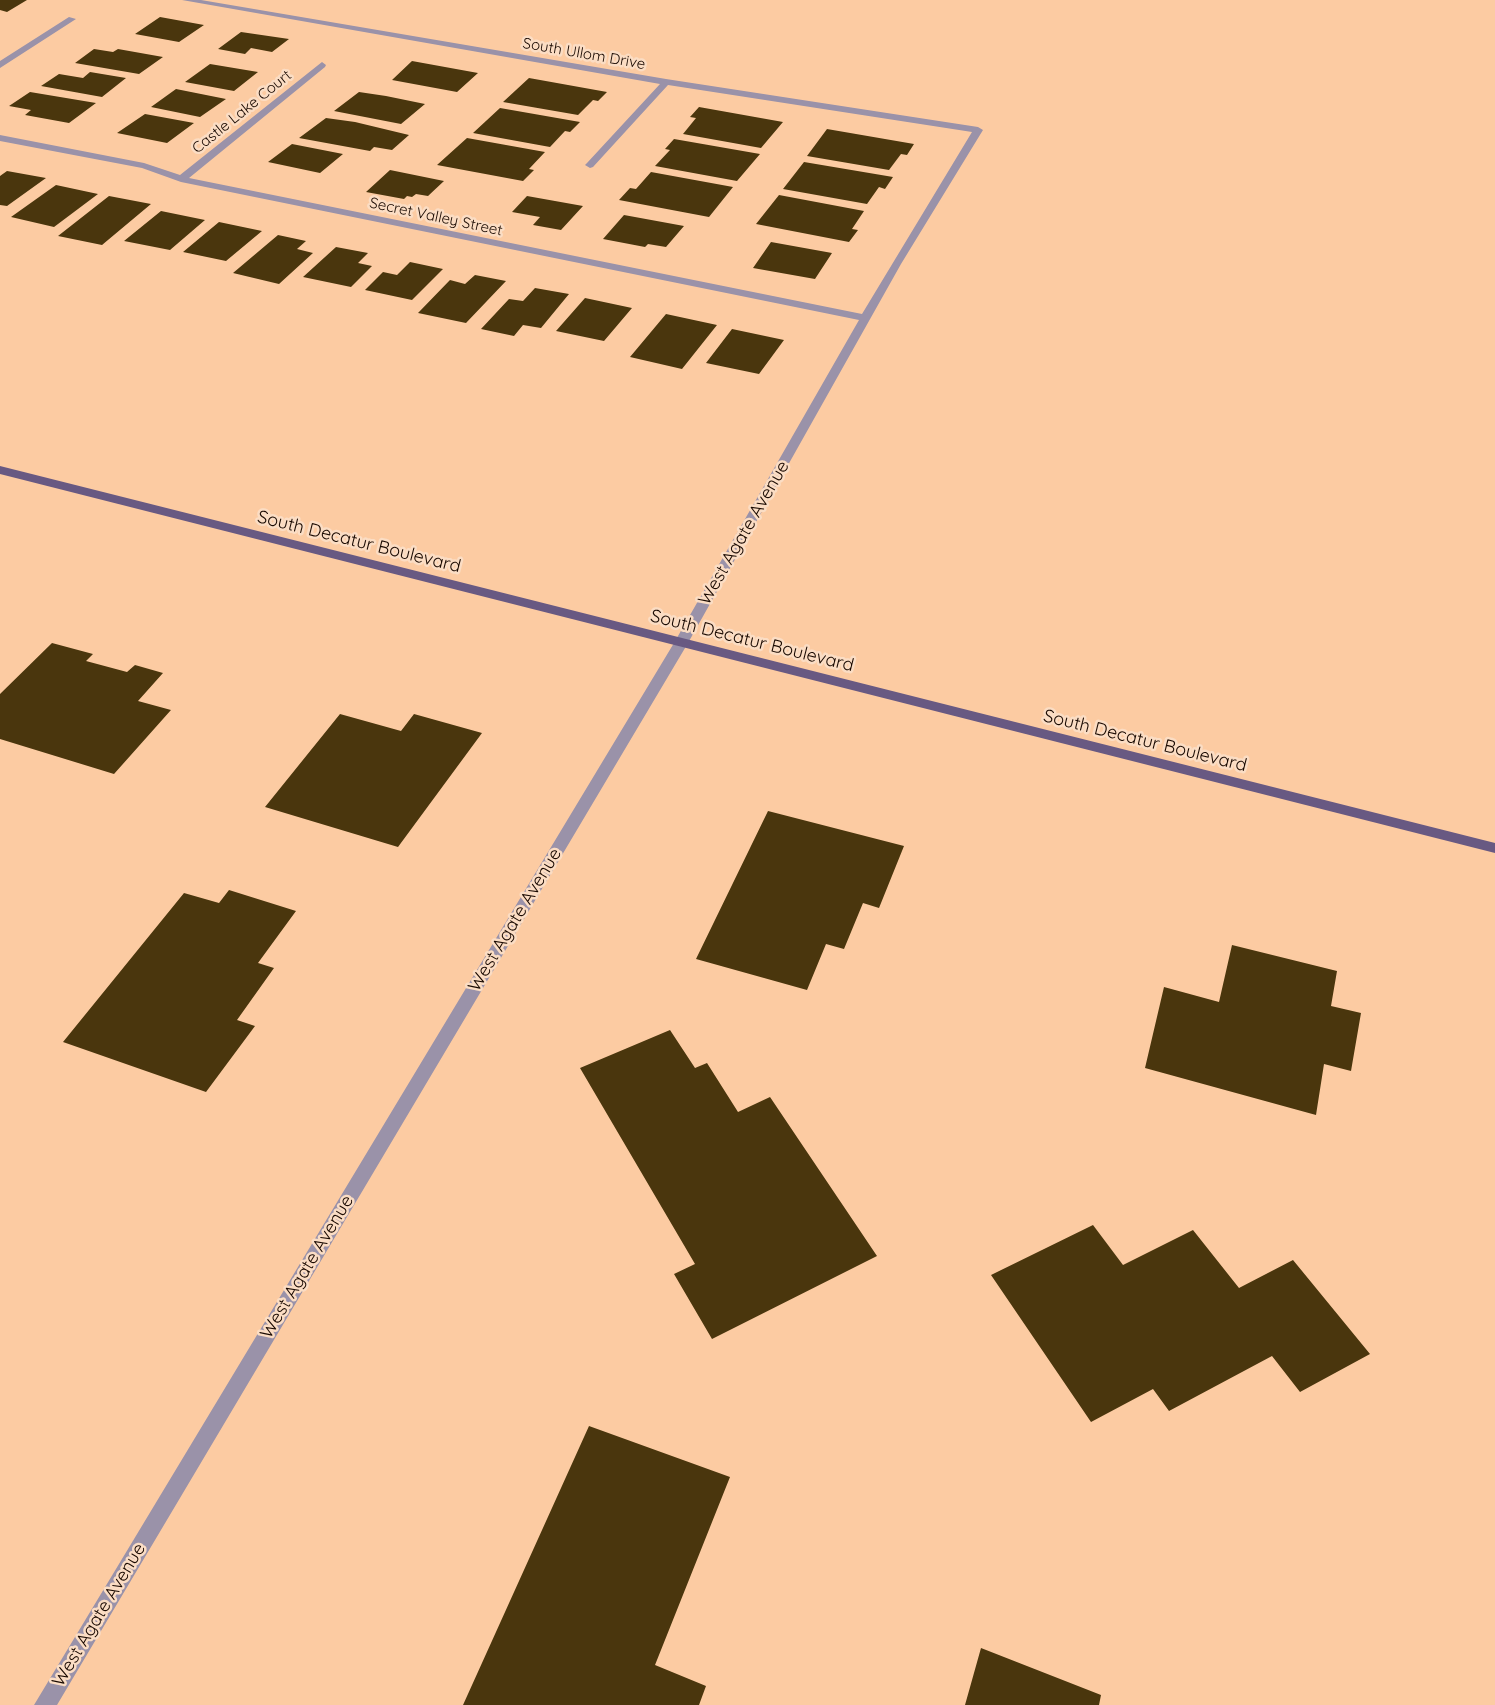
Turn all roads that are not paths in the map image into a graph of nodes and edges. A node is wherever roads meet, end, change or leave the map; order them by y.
1 (186, 0) edge
2 (72, 19) dead end
3 (0, 65) edge
4 (322, 66) dead end
5 (666, 82) junction
6 (978, 130) joint
7 (0, 138) edge
8 (590, 164) dead end
9 (180, 179) junction
10 (867, 318) junction
11 (0, 470) edge
12 (681, 643) junction
13 (1495, 848) edge
14 (45, 1705) edge

1 - 5 street, South Ullom Drive
2 - 3 street
4 - 9 street, Castle Lake Court
5 - 6 street, South Ullom Drive
5 - 8 street
6 - 10 street, West Agate Avenue
7 - 9 street, Secret Valley Street
9 - 10 street, Secret Valley Street
10 - 12 street, West Agate Avenue
11 - 12 main road, South Decatur Boulevard
12 - 13 main road, South Decatur Boulevard
12 - 14 street, West Agate Avenue

